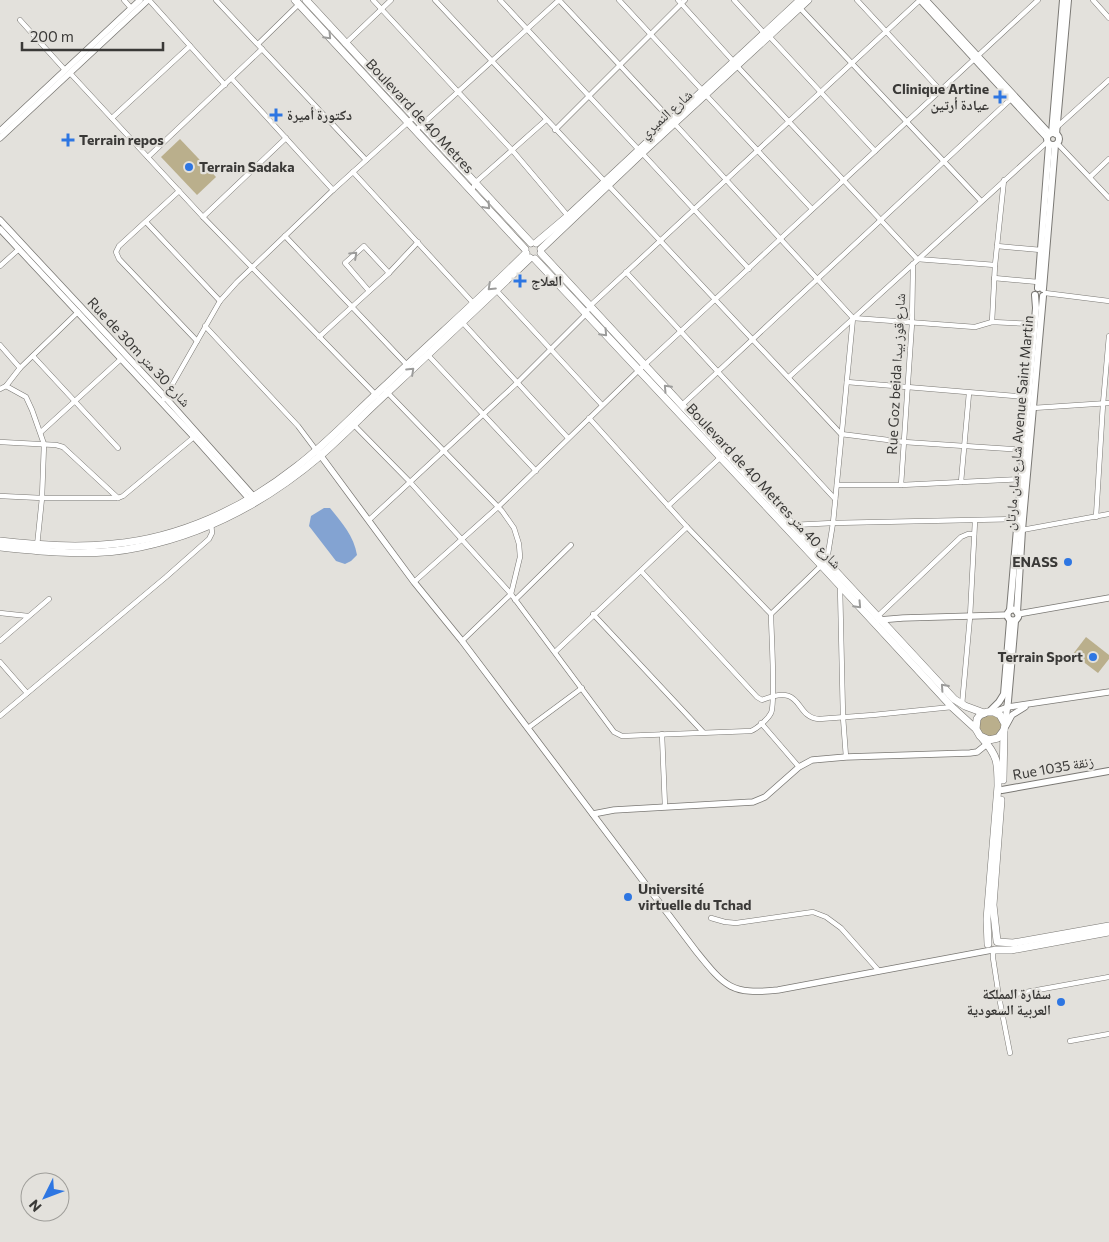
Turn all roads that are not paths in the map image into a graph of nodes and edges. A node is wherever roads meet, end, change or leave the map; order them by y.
1 (124, 0) edge
2 (140, 0) edge
3 (149, 0) edge
4 (216, 0) edge
5 (306, 0) edge
6 (373, 0) edge
7 (391, 0) edge
8 (435, 0) edge
9 (500, 0) edge
10 (559, 0) edge
11 (619, 0) edge
12 (734, 0) edge
13 (808, 0) edge
14 (857, 0) edge
15 (920, 0) edge
16 (926, 0) edge
17 (1038, 0) edge
18 (1063, 0) edge
19 (1068, 0) edge
20 (1093, 0) edge
21 (681, 1) edge
22 (297, 2) edge
23 (797, 3) edge
24 (132, 8) junction
25 (381, 9) junction
26 (1109, 18) edge
27 (20, 20) dead end
28 (527, 29) junction
29 (886, 32) junction
30 (651, 34) junction
31 (767, 35) junction
32 (258, 44) junction
33 (190, 46) junction
34 (343, 46) junction
35 (262, 49) junction
36 (977, 58) junction
37 (492, 61) junction
38 (852, 63) junction
39 (736, 64) junction
40 (618, 65) junction
41 (67, 71) junction
42 (232, 79) junction
43 (1109, 80) edge
44 (226, 85) junction
45 (941, 91) junction
46 (458, 92) junction
47 (820, 92) junction
48 (704, 93) junction
49 (589, 96) junction
50 (1013, 97) junction
51 (112, 118) junction
52 (411, 119) junction
53 (546, 120) junction
54 (672, 121) junction
55 (788, 121) junction
56 (907, 122) junction
57 (1, 128) edge
58 (419, 128) junction
59 (556, 130) junction
60 (0, 138) edge
61 (286, 138) junction
62 (1052, 138) junction
63 (512, 150) junction
64 (640, 151) junction
65 (757, 151) junction
66 (875, 151) junction
67 (148, 157) junction
68 (1109, 159) edge
69 (366, 160) junction
70 (944, 161) junction
71 (353, 172) junction
72 (1090, 177) junction
73 (726, 180) junction
74 (844, 180) junction
75 (1004, 180) junction
76 (476, 182) junction
77 (606, 183) junction
78 (333, 190) junction
79 (472, 190) junction
80 (179, 191) junction
81 (1109, 198) edge
82 (981, 201) junction
83 (812, 209) junction
84 (694, 210) junction
85 (568, 216) junction
86 (203, 217) junction
87 (0, 220) edge
88 (880, 220) junction
89 (146, 222) junction
90 (0, 229) edge
91 (285, 236) junction
92 (780, 239) junction
93 (660, 241) junction
94 (418, 242) junction
95 (997, 246) junction
96 (19, 249) junction
97 (1041, 250) junction
98 (533, 251) junction
99 (917, 259) junction
100 (912, 264) junction
101 (0, 266) edge
102 (995, 266) junction
103 (252, 268) junction
104 (749, 269) junction
105 (626, 272) junction
106 (389, 273) junction
107 (816, 278) junction
108 (994, 278) junction
109 (369, 291) junction
110 (497, 291) junction
111 (1040, 291) junction
112 (715, 300) junction
113 (1109, 300) edge
114 (220, 301) junction
115 (352, 306) junction
116 (476, 306) junction
117 (590, 306) junction
118 (78, 312) junction
119 (586, 313) junction
120 (854, 318) junction
121 (992, 322) junction
122 (463, 323) junction
123 (912, 323) junction
124 (1034, 324) junction
125 (205, 326) junction
126 (681, 331) junction
127 (1109, 336) edge
128 (319, 337) junction
129 (752, 340) junction
130 (197, 341) junction
131 (0, 345) edge
132 (550, 350) junction
133 (426, 352) junction
134 (33, 356) junction
135 (121, 359) junction
136 (407, 365) junction
137 (642, 367) junction
138 (20, 368) junction
139 (718, 371) junction
140 (789, 377) junction
141 (847, 382) junction
142 (517, 383) junction
143 (6, 386) junction
144 (907, 387) junction
145 (0, 389) edge
146 (385, 390) junction
147 (969, 392) junction
148 (377, 397) junction
149 (1028, 397) junction
150 (163, 400) junction
151 (74, 401) junction
152 (1102, 404) junction
153 (1109, 404) edge
154 (602, 405) junction
155 (682, 405) junction
156 (1033, 408) junction
157 (482, 414) junction
158 (589, 418) junction
159 (351, 422) junction
160 (40, 432) junction
161 (841, 434) junction
162 (194, 437) junction
163 (568, 438) junction
164 (0, 442) edge
165 (904, 442) junction
166 (44, 444) junction
167 (965, 446) junction
168 (118, 448) dead end
169 (1024, 450) junction
170 (443, 451) junction
171 (319, 452) junction
172 (723, 455) junction
173 (536, 471) junction
174 (1021, 479) junction
175 (410, 482) junction
176 (962, 482) junction
177 (837, 485) junction
178 (901, 485) junction
179 (0, 496) edge
180 (42, 498) junction
181 (118, 498) junction
182 (835, 499) junction
183 (254, 501) junction
184 (668, 506) junction
185 (498, 507) junction
186 (1109, 514) edge
187 (1096, 517) junction
188 (1018, 519) junction
189 (369, 520) junction
190 (975, 521) junction
191 (211, 522) junction
192 (833, 523) junction
193 (687, 527) junction
194 (790, 527) junction
195 (1022, 530) junction
196 (974, 534) junction
197 (462, 539) junction
198 (0, 541) edge
199 (571, 545) dead end
200 (0, 547) edge
201 (37, 548) junction
202 (825, 563) junction
203 (640, 571) junction
204 (414, 582) junction
205 (840, 586) junction
206 (511, 594) junction
207 (1109, 598) edge
208 (49, 599) dead end
209 (515, 600) junction
210 (0, 613) edge
211 (593, 614) junction
212 (771, 614) junction
213 (28, 616) junction
214 (970, 616) junction
215 (1013, 616) junction
216 (878, 619) junction
217 (0, 641) edge
218 (462, 641) junction
219 (555, 652) junction
220 (0, 662) edge
221 (582, 688) junction
222 (1109, 692) edge
223 (28, 693) junction
224 (773, 696) junction
225 (962, 704) junction
226 (1029, 705) junction
227 (952, 707) junction
228 (1008, 707) junction
229 (989, 712) junction
230 (0, 716) edge
231 (843, 717) junction
232 (761, 723) junction
233 (1005, 727) junction
234 (528, 728) junction
235 (976, 729) junction
236 (703, 732) junction
237 (662, 734) junction
238 (980, 736) junction
239 (987, 744) junction
240 (846, 757) junction
241 (799, 768) junction
242 (1109, 771) edge
243 (1002, 790) junction
244 (665, 807) junction
245 (593, 814) junction
246 (711, 918) dead end
247 (1109, 926) edge
248 (1109, 932) edge
249 (998, 942) junction
250 (992, 948) junction
251 (878, 971) junction
252 (1109, 977) edge
253 (999, 997) junction
254 (1109, 1034) edge
255 (1070, 1042) dead end
256 (1010, 1052) dead end

1 - 24 street
2 - 24 street
3 - 33 street
3 - 41 street
4 - 32 street
5 - 34 main road, Boulevard de 40 Metres
6 - 25 street
7 - 25 street
8 - 37 street
9 - 28 street
10 - 28 street
10 - 40 street
11 - 30 street
12 - 31 street
13 - 23 main road, شارع النميري
14 - 29 street
15 - 29 street
15 - 36 street
16 - 36 street
17 - 36 street
18 - 62 main road, شارع سان مارتان Avenue Saint Martin
19 - 62 main road, شارع سان مارتان Avenue Saint Martin
20 - 26 street
21 - 30 street
21 - 39 street
22 - 32 street
22 -> 34 main road, Boulevard de 40 Metres
23 - 31 main road, شارع النميري
23 - 38 street
24 - 41 street
25 - 34 street
25 - 46 street
27 - 41 street
28 - 37 street
28 - 49 street
29 - 38 street
29 - 45 street
30 - 40 street
30 - 48 street
31 - 39 main road, شارع النميري
31 - 47 street
32 - 35 street
33 - 44 street
33 - 51 street
34 - 52 main road, Boulevard de 40 Metres
35 - 42 street
35 - 69 street
36 - 45 street
36 - 50 street
37 - 46 street
37 - 53 street
38 - 47 street
38 - 56 street
39 - 48 main road, شارع النميري
39 - 55 street
40 - 49 street
40 - 54 street
41 - 51 street
41 - 57 street
41 - 60 street
42 - 44 street
42 - 61 street
43 - 62 street
44 - 67 street
45 - 56 street
46 - 58 street
46 - 63 street
47 - 55 street
47 - 66 street
48 - 54 main road, شارع النميري
48 - 65 street
49 - 59 street
49 - 64 street
50 - 62 street
50 - 70 street
51 - 67 street
52 - 58 main road, Boulevard de 40 Metres
52 - 69 street
53 - 59 street
53 - 63 street
54 - 64 main road, شارع النميري
54 - 73 street
55 - 65 street
55 - 74 street
56 - 66 street
56 - 70 street
58 - 76 main road, Boulevard de 40 Metres
58 - 79 main road, Boulevard de 40 Metres
59 - 77 street
61 - 78 street
61 - 86 street
62 - 72 street
62 - 75 street
62 - 97 main road, شارع سان مارتان Avenue Saint Martin
62 - 111 main road, شارع سان مارتان Avenue Saint Martin
63 - 76 street
63 - 85 street
64 - 77 main road, شارع النميري
64 - 84 street
65 - 73 street
65 - 83 street
66 - 74 street
67 - 80 street
68 - 72 street
69 - 71 street
70 - 82 street
70 - 88 street
71 - 78 street
71 - 94 street
72 - 81 street
73 - 84 street
73 - 92 street
74 - 83 street
74 - 88 street
75 - 82 street
75 - 95 street
76 - 79 street
76 - 98 main road, Boulevard de 40 Metres
77 - 85 main road, شارع النميري
77 - 93 street
77 - 98 main road, شارع النميري
78 - 91 street
79 -> 98 main road, Boulevard de 40 Metres
80 - 86 street
80 - 89 street
82 - 99 street
83 - 92 street
84 - 93 street
84 - 104 street
85 - 98 main road, شارع النميري
86 - 103 street
87 - 150 street, Rue de 30m شارع 30 متر
88 - 99 street
88 - 107 street
89 - 114 street
89 - 130 street
90 - 96 street, Rue de 30m شارع 30 متر
91 - 103 street
91 - 115 street
92 - 104 street
92 - 107 street
93 - 105 street
93 - 112 street
94 - 106 street
94 - 116 street
95 - 97 street
95 - 102 street
96 - 101 street
96 - 118 street, Rue de 30m شارع 30 متر
97 - 111 main road, شارع سان مارتان Avenue Saint Martin
98 - 110 main road
98 -> 116 main road
98 - 117 main road, Boulevard de 40 Metres شارع 40 متر
98 - 119 main road, Boulevard de 40 Metres شارع 40 متر
99 - 100 street
99 - 102 street
100 - 120 street
100 - 123 street, Rue Goz beida شارع قوز بيدا
102 - 108 street
103 - 114 street
103 - 128 street
104 - 112 street
105 - 117 street
105 - 126 street
106 - 109 street
109 -> 106 street
107 - 120 street
107 - 129 street
108 - 111 street
108 - 121 street
109 - 115 street
110 - 116 main road
110 - 132 street
111 - 113 street
111 - 124 main road, شارع سان مارتان Avenue Saint Martin
111 - 156 main road, شارع سان مارتان Avenue Saint Martin
112 - 126 street
112 - 129 street
114 - 125 street
115 - 128 street
115 - 136 street
116 - 122 main road
116 - 133 main road
117 - 119 street
117 - 137 main road, Boulevard de 40 Metres شارع 40 متر
118 - 134 street
118 - 135 street, Rue de 30m شارع 30 متر
119 - 132 street
119 -> 137 main road, Boulevard de 40 Metres شارع 40 متر
120 - 123 street
120 - 140 street
120 - 141 street
121 - 123 street
121 - 124 street
122 - 133 main road
122 - 142 street
123 - 144 street, Rue Goz beida شارع قوز بيدا
124 - 149 main road, شارع سان مارتان Avenue Saint Martin
125 - 130 street
125 - 171 street
126 - 137 street
126 - 139 street
127 - 152 street
128 - 148 street
129 - 139 street
129 - 140 street
130 - 150 street
131 - 138 street
132 - 142 street
132 - 154 street
133 - 136 main road
146 -> 133 main road
133 - 157 street
134 - 138 street
134 - 151 street
135 - 150 street, Rue de 30m شارع 30 متر
135 - 151 street
136 - 146 main road
137 - 154 street
155 -> 137 main road, Boulevard de 40 Metres شارع 40 متر
137 - 172 main road, Boulevard de 40 Metres شارع 40 متر
138 - 143 street
139 - 155 street
139 - 182 street
140 - 161 street
141 - 144 street
141 - 161 street
142 - 157 street
142 - 163 street
143 - 145 street
143 - 160 street
144 - 147 street
144 - 165 street, Rue Goz beida شارع قوز بيدا
146 - 148 main road
146 - 170 street
147 - 149 street
147 - 167 street
148 - 159 main road
149 - 169 main road, شارع سان مارتان Avenue Saint Martin
150 - 162 street, Rue de 30m شارع 30 متر
150 - 183 street, Rue de 30m شارع 30 متر
151 - 160 street
151 - 168 street
152 - 153 street
152 - 156 street
152 - 187 street
154 - 158 street
155 - 172 main road, Boulevard de 40 Metres شارع 40 متر
156 - 195 main road, شارع سان مارتان Avenue Saint Martin
157 - 170 street
157 - 173 street
158 - 163 street
158 - 184 street
159 - 171 main road
159 - 175 street
160 - 166 street
161 - 165 street
161 - 177 street
162 - 181 street
162 - 183 street, Rue de 30m شارع 30 متر
163 - 173 street
164 - 166 street
165 - 167 street
165 - 178 street, Rue Goz beida شارع قوز بيدا
166 - 180 street
166 - 181 street
167 - 169 street
167 - 176 street
169 - 174 main road, شارع سان مارتان Avenue Saint Martin
170 - 175 street
170 - 185 street
171 - 183 main road
171 - 189 street
172 - 184 street
172 - 194 main road, Boulevard de 40 Metres شارع 40 متر
173 - 185 street
174 - 176 street
174 - 188 main road, شارع سان مارتان Avenue Saint Martin
175 - 189 street
175 - 197 street
176 - 178 street
177 - 178 street
177 - 182 street
179 - 180 street
180 - 181 street
180 - 201 street
182 - 192 street
183 - 191 main road
184 - 193 street
185 - 197 street
185 - 206 street
186 - 187 street
187 - 195 street
188 - 190 street
188 - 215 main road, شارع سان مارتان Avenue Saint Martin
189 - 204 street
190 - 192 street
190 - 196 street
191 - 201 main road
191 - 223 street
192 - 194 street
192 - 202 street
193 - 203 street
193 - 212 street
194 - 202 main road, Boulevard de 40 Metres شارع 40 متر
195 - 215 main road, شارع سان مارتان Avenue Saint Martin
196 - 214 street
196 - 216 street
197 - 204 street
197 - 206 street
198 - 201 main road
199 - 209 street
200 - 201 main road
202 - 205 main road, Boulevard de 40 Metres شارع 40 متر
202 - 212 street
202 - 216 main road, Boulevard de 40 Metres شارع 40 متر
203 - 211 street
203 - 224 street
204 - 218 street
205 -> 216 main road, Boulevard de 40 Metres شارع 40 متر
205 - 231 street
206 - 209 street
206 - 218 street
207 - 215 street
208 - 213 street
209 - 219 street
210 - 213 street
211 - 219 street
211 - 236 street
212 - 224 street
213 - 217 street
214 - 215 street
214 - 216 street
214 - 225 street
215 - 228 main road, شارع سان مارتان Avenue Saint Martin
215 - 229 main road, شارع سان مارتان Avenue Saint Martin
225 -> 216 main road, Boulevard de 40 Metres شارع 40 متر
216 - 227 main road, Boulevard de 40 Metres شارع 40 متر
218 - 234 street
219 - 221 street
220 - 223 street
221 - 234 street
221 - 237 street
222 - 226 street
223 - 230 street
224 - 231 street
224 - 232 street
225 - 229 main road, Boulevard de 40 Metres شارع 40 متر
226 - 228 street
226 - 233 street
227 - 231 street
227 - 235 main road, Boulevard de 40 Metres شارع 40 متر
228 - 229 street
228 - 233 main road, شارع سان مارتان Avenue Saint Martin
229 - 233 main road
229 - 235 main road
231 - 240 street
232 - 236 street
232 - 241 street
233 - 238 main road
233 - 243 main road
234 - 245 street
235 - 238 main road
236 - 237 street
237 - 244 street
238 - 239 main road
239 - 240 street
239 - 250 main road
240 - 241 street
241 - 244 street
242 - 243 main road, Rue 1035 زنقة
243 - 249 main road
244 - 245 street
245 - 251 street
246 - 251 street
247 - 249 main road
248 - 250 main road
249 - 250 main road
250 - 251 street
250 - 253 street
252 - 253 street
253 - 256 street
254 - 255 street

